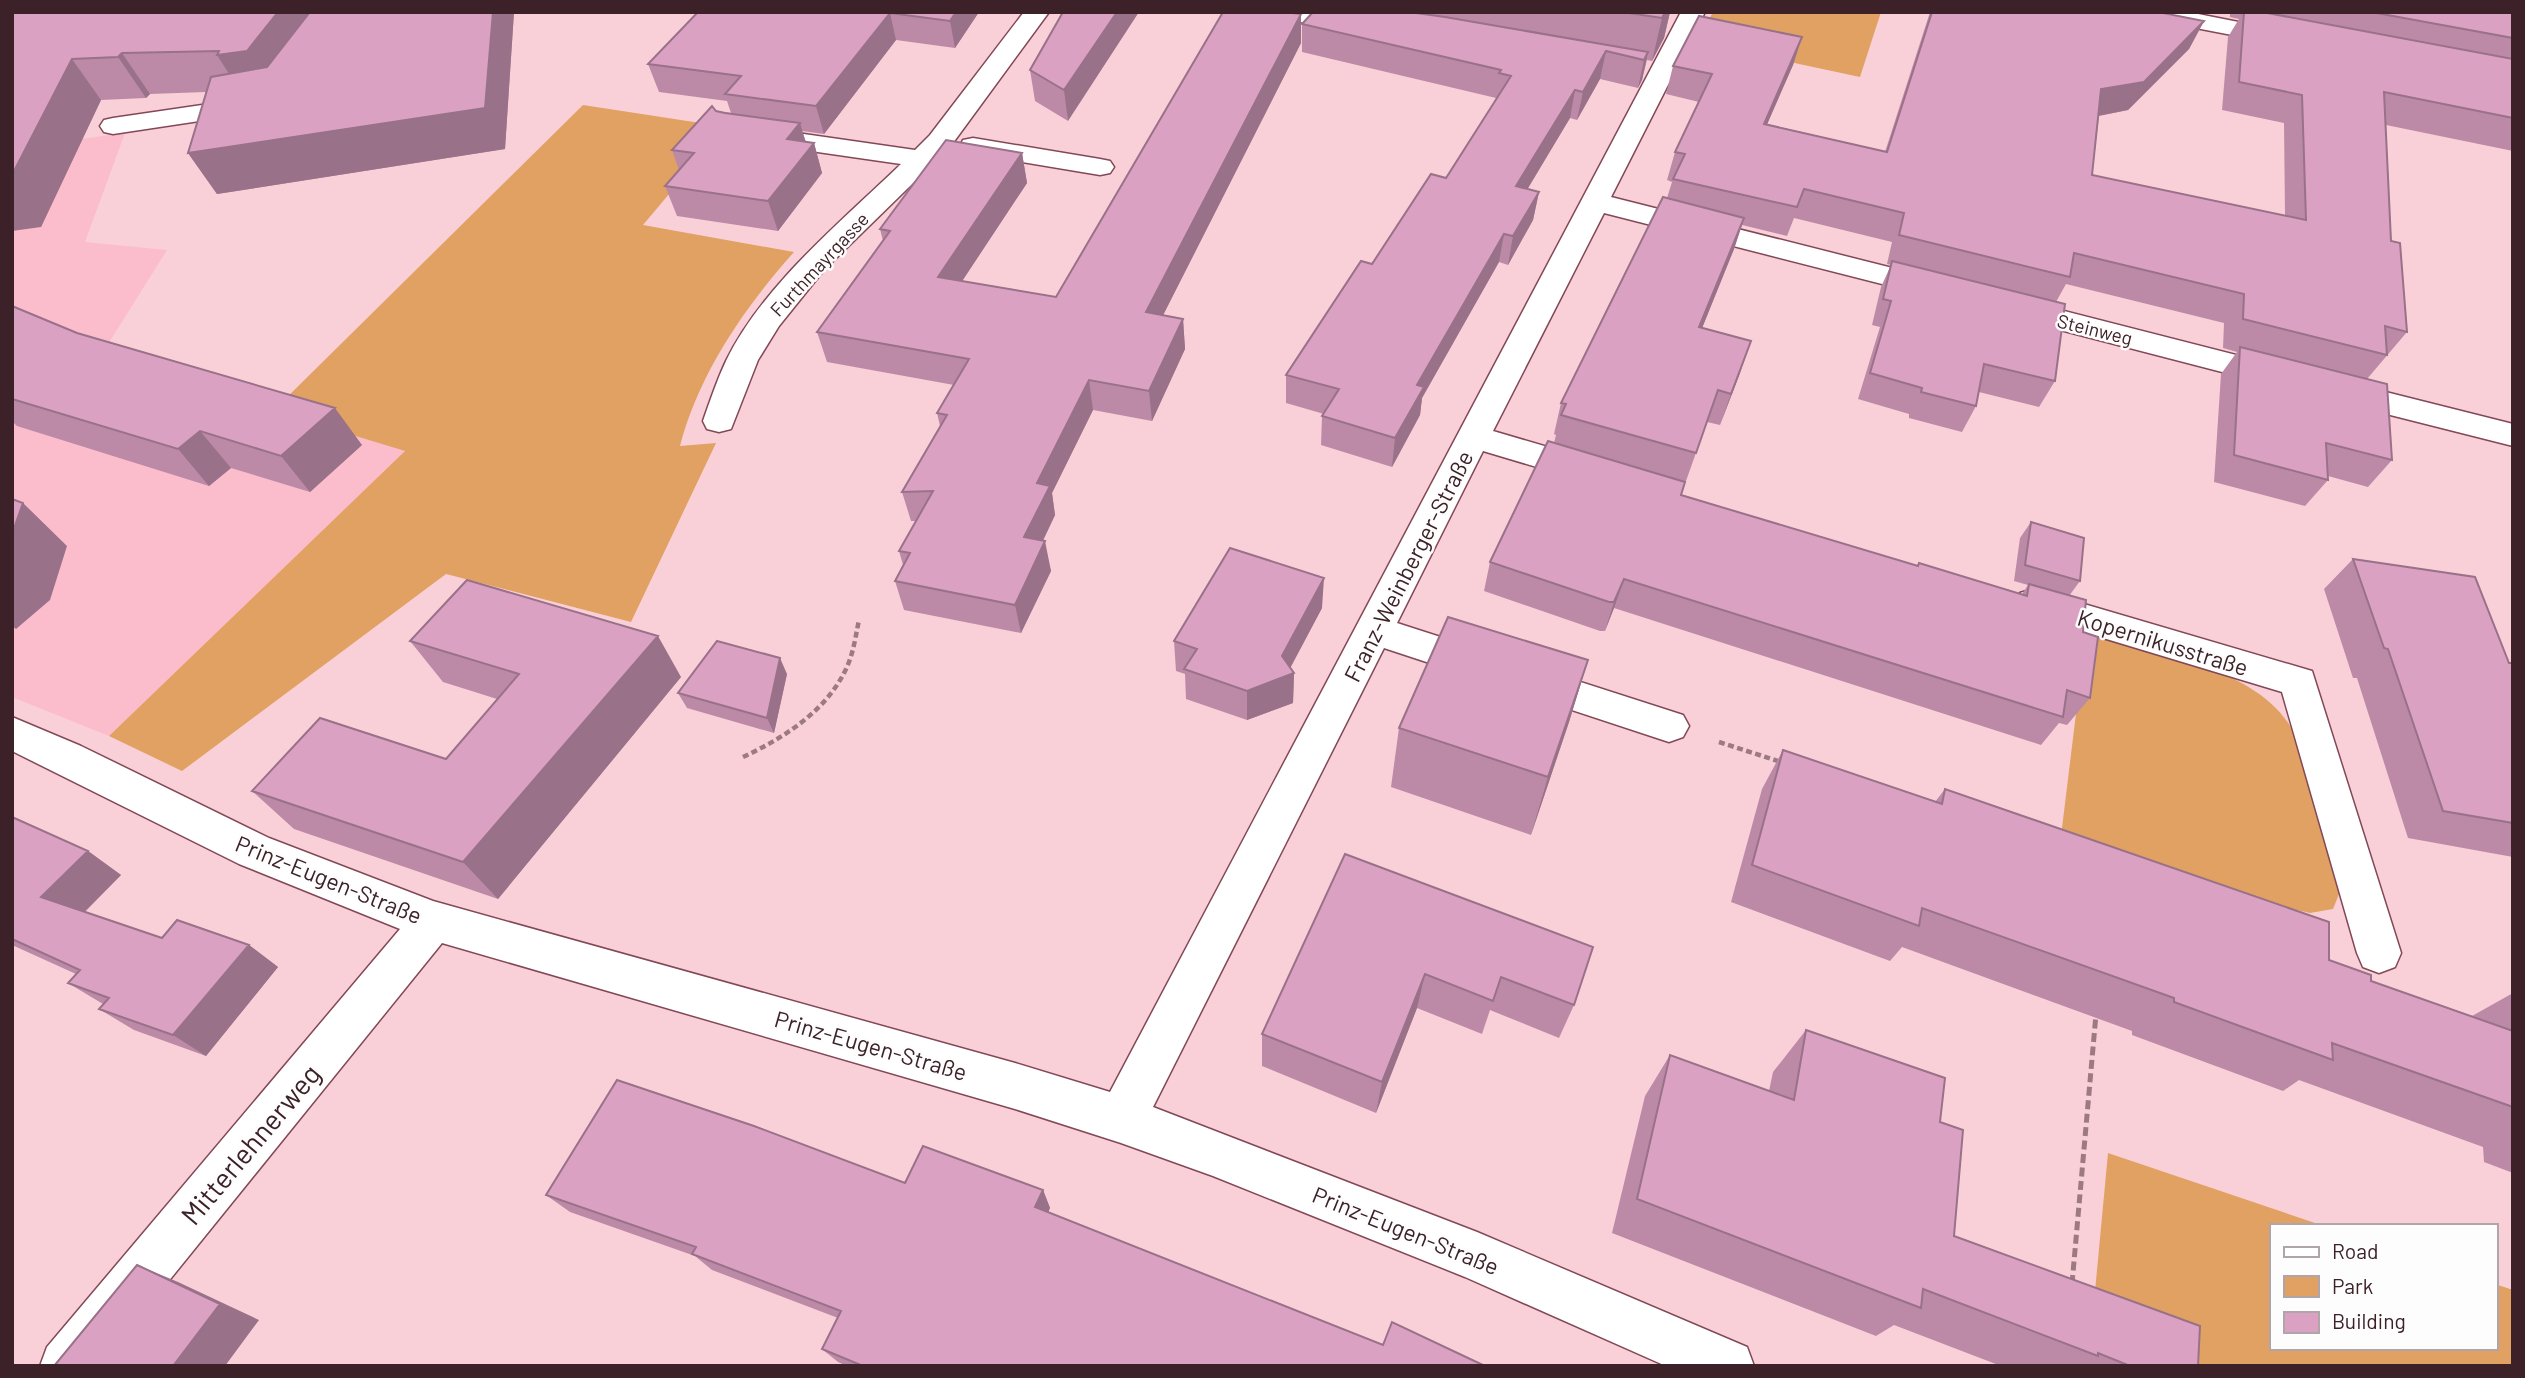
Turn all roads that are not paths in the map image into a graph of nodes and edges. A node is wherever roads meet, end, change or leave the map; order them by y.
1 (1038, 12) edge
2 (1693, 12) edge
3 (2149, 12) edge
4 (1290, 13) edge
5 (1379, 25) edge
6 (2308, 42) edge
7 (268, 103) edge
8 (113, 127) dead end
9 (736, 132) edge
10 (930, 150) junction
11 (1100, 167) dead end
12 (1597, 202) junction
13 (719, 421) dead end
14 (2513, 435) edge
15 (1474, 437) junction
16 (1627, 482) edge
17 (2005, 595) edge
18 (1374, 630) junction
19 (1669, 726) road end
20 (12, 733) edge
21 (433, 921) junction
22 (2378, 953) dead end
23 (1121, 1119) junction
24 (66, 1366) edge
25 (1728, 1366) edge

1 - 10 street, Furthmayrgasse
2 - 12 street, Franz-Weinberger-Straße
3 - 6 street
4 - 5 street
7 - 8 street
9 - 10 street
10 - 11 street
10 - 13 street, Furthmayrgasse
12 - 14 street, Steinweg
12 - 15 street, Franz-Weinberger-Straße
15 - 16 street
15 - 18 street, Franz-Weinberger-Straße
17 - 22 street, Kopernikusstraße
18 - 19 street
18 - 23 street, Franz-Weinberger-Straße
20 - 21 street, Prinz-Eugen-Straße
21 - 23 street, Prinz-Eugen-Straße
21 - 24 street, Mitterlehnerweg
23 - 25 street, Prinz-Eugen-Straße

